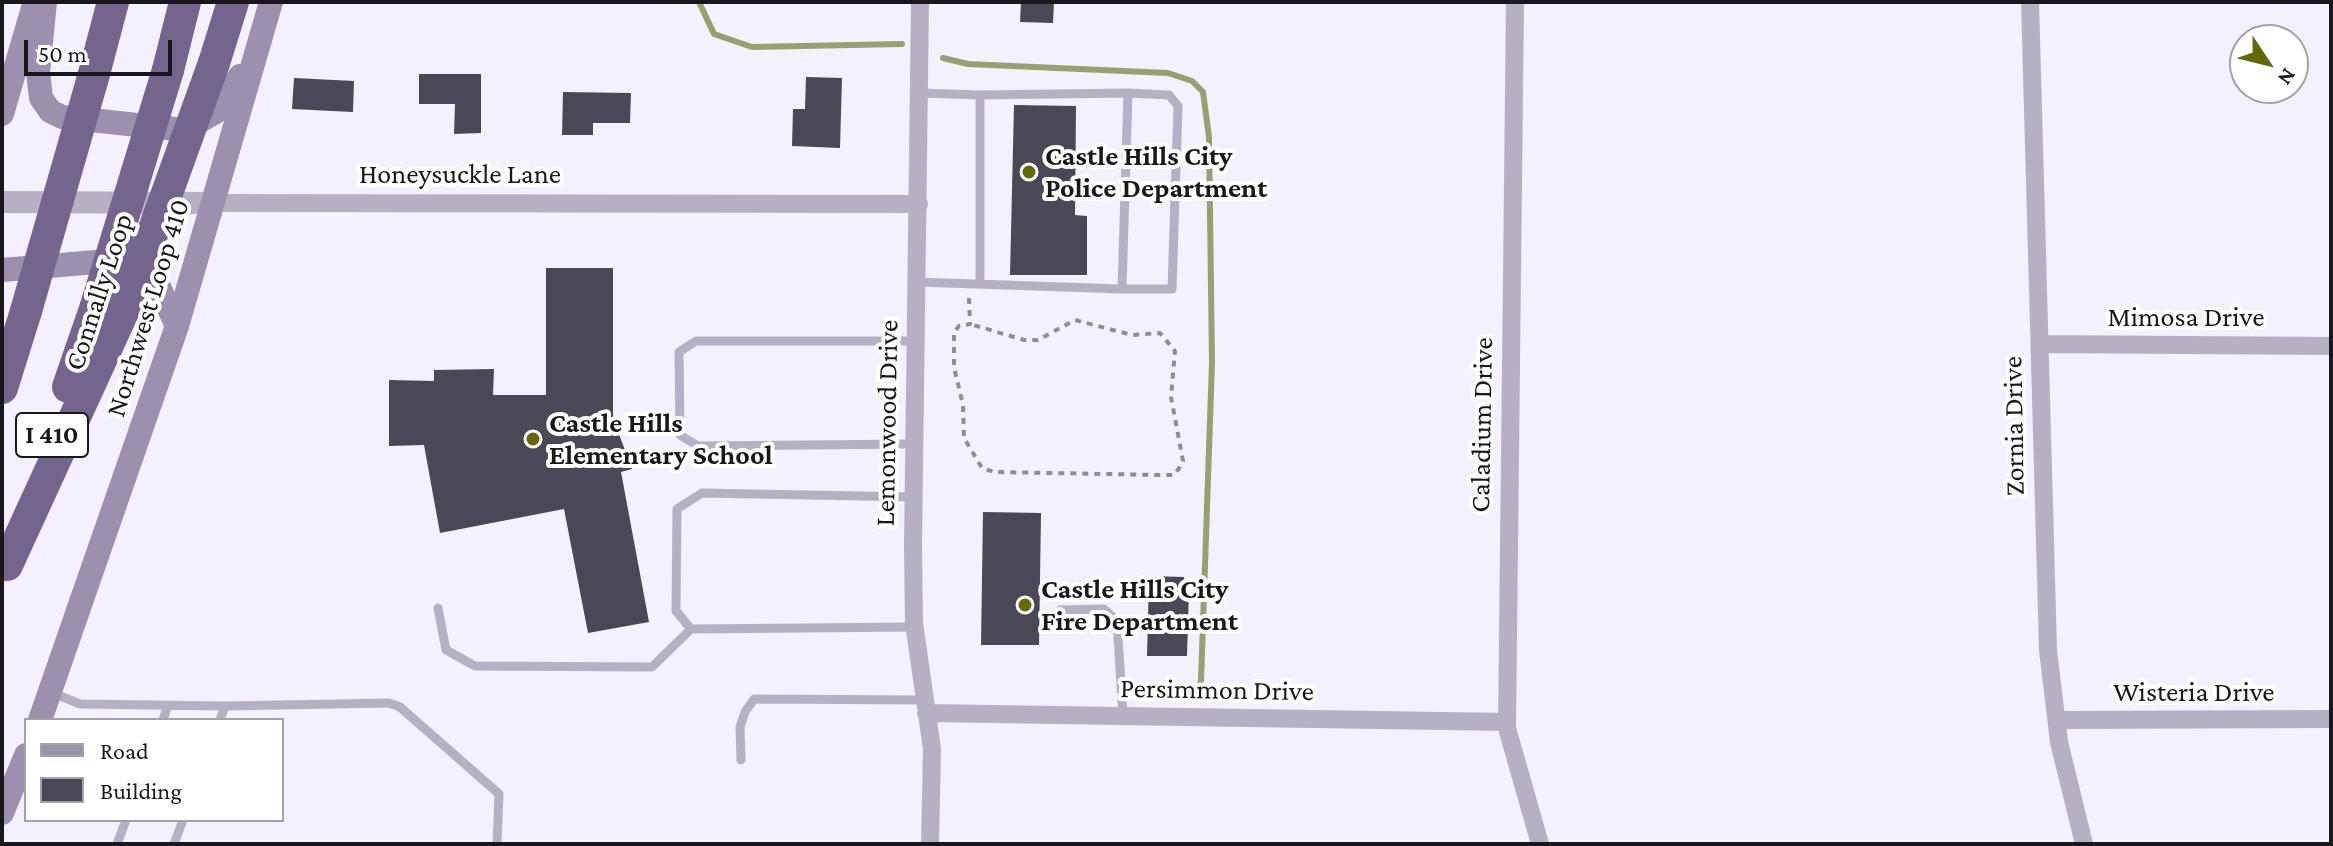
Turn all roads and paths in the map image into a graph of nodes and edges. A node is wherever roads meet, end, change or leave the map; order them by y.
1 (35, 2) edge
2 (45, 2) edge
3 (113, 2) edge
4 (185, 2) edge
5 (233, 2) edge
6 (271, 2) edge
7 (920, 2) edge
8 (1515, 2) edge
9 (2030, 2) edge
10 (258, 46) junction
11 (920, 93) junction
12 (1128, 93) junction
13 (980, 95) junction
14 (2, 114) edge
15 (2, 202) edge
16 (214, 203) junction
17 (919, 204) junction
18 (2, 270) edge
19 (917, 282) junction
20 (968, 283) junction
21 (980, 284) junction
22 (1122, 289) junction
23 (10, 310) edge
24 (970, 324) junction
25 (177, 326) junction
26 (916, 341) junction
27 (2040, 344) junction
28 (2331, 346) edge
29 (2, 388) edge
30 (915, 444) junction
31 (914, 497) junction
32 (4, 572) edge
33 (438, 608) dead end
34 (1060, 610) dead end
35 (915, 627) junction
36 (691, 629) junction
37 (52, 693) junction
38 (168, 705) junction
39 (225, 706) junction
40 (925, 707) junction
41 (1123, 716) junction
42 (41, 718) edge
43 (164, 718) edge
44 (221, 718) edge
45 (2331, 719) edge
46 (2057, 720) junction
47 (1507, 722) junction
48 (24, 760) edge
49 (741, 760) dead end
50 (2, 813) edge
51 (125, 822) edge
52 (182, 822) edge
53 (117, 844) edge
54 (174, 844) edge
55 (497, 844) edge
56 (930, 844) edge
57 (1540, 844) edge
58 (2084, 844) edge

1 - 14 main road
2 - 10 main road
3 - 23 highway, bridge
4 - 32 highway, Connally Loop / I 410, bridge
5 - 32 highway, bridge
6 - 10 main road, Northwest Loop 410
7 - 11 street, Lemonwood Drive
8 - 47 street, Caladium Drive
9 - 27 street, Zornia Drive
10 - 16 main road, Northwest Loop 410
11 - 13 lane
11 - 17 street, Lemonwood Drive
12 - 13 lane
12 - 22 lane
12 - 22 lane
13 - 21 lane
15 - 16 street, Honeysuckle Lane
16 - 17 street, Honeysuckle Lane
16 - 25 main road, Northwest Loop 410
17 - 19 street, Lemonwood Drive
18 - 25 main road
19 - 20 lane
19 - 26 street, Lemonwood Drive
20 - 21 lane
20 - 24 path
21 - 22 lane
23 - 29 highway, I 410
24 - 24 path
25 - 37 main road, Northwest Loop 410
26 - 30 street, Lemonwood Drive
26 - 30 lane
27 - 28 street, Mimosa Drive
27 - 46 street, Zornia Drive
30 - 31 street, Lemonwood Drive
31 - 35 street, Lemonwood Drive
31 - 36 lane
33 - 36 lane
34 - 41 lane
35 - 36 lane
35 - 40 street, Lemonwood Drive
37 - 38 lane
37 - 42 main road, Northwest Loop 410
38 - 39 lane
38 - 43 lane
39 - 44 lane
39 - 55 lane
40 - 41 street, Persimmon Drive
40 - 49 lane
40 - 56 street, Lemonwood Drive
41 - 47 street, Persimmon Drive
45 - 46 street, Wisteria Drive
46 - 58 street, Zornia Drive
47 - 57 street, Caladium Drive
48 - 50 main road
51 - 53 lane
52 - 54 lane

